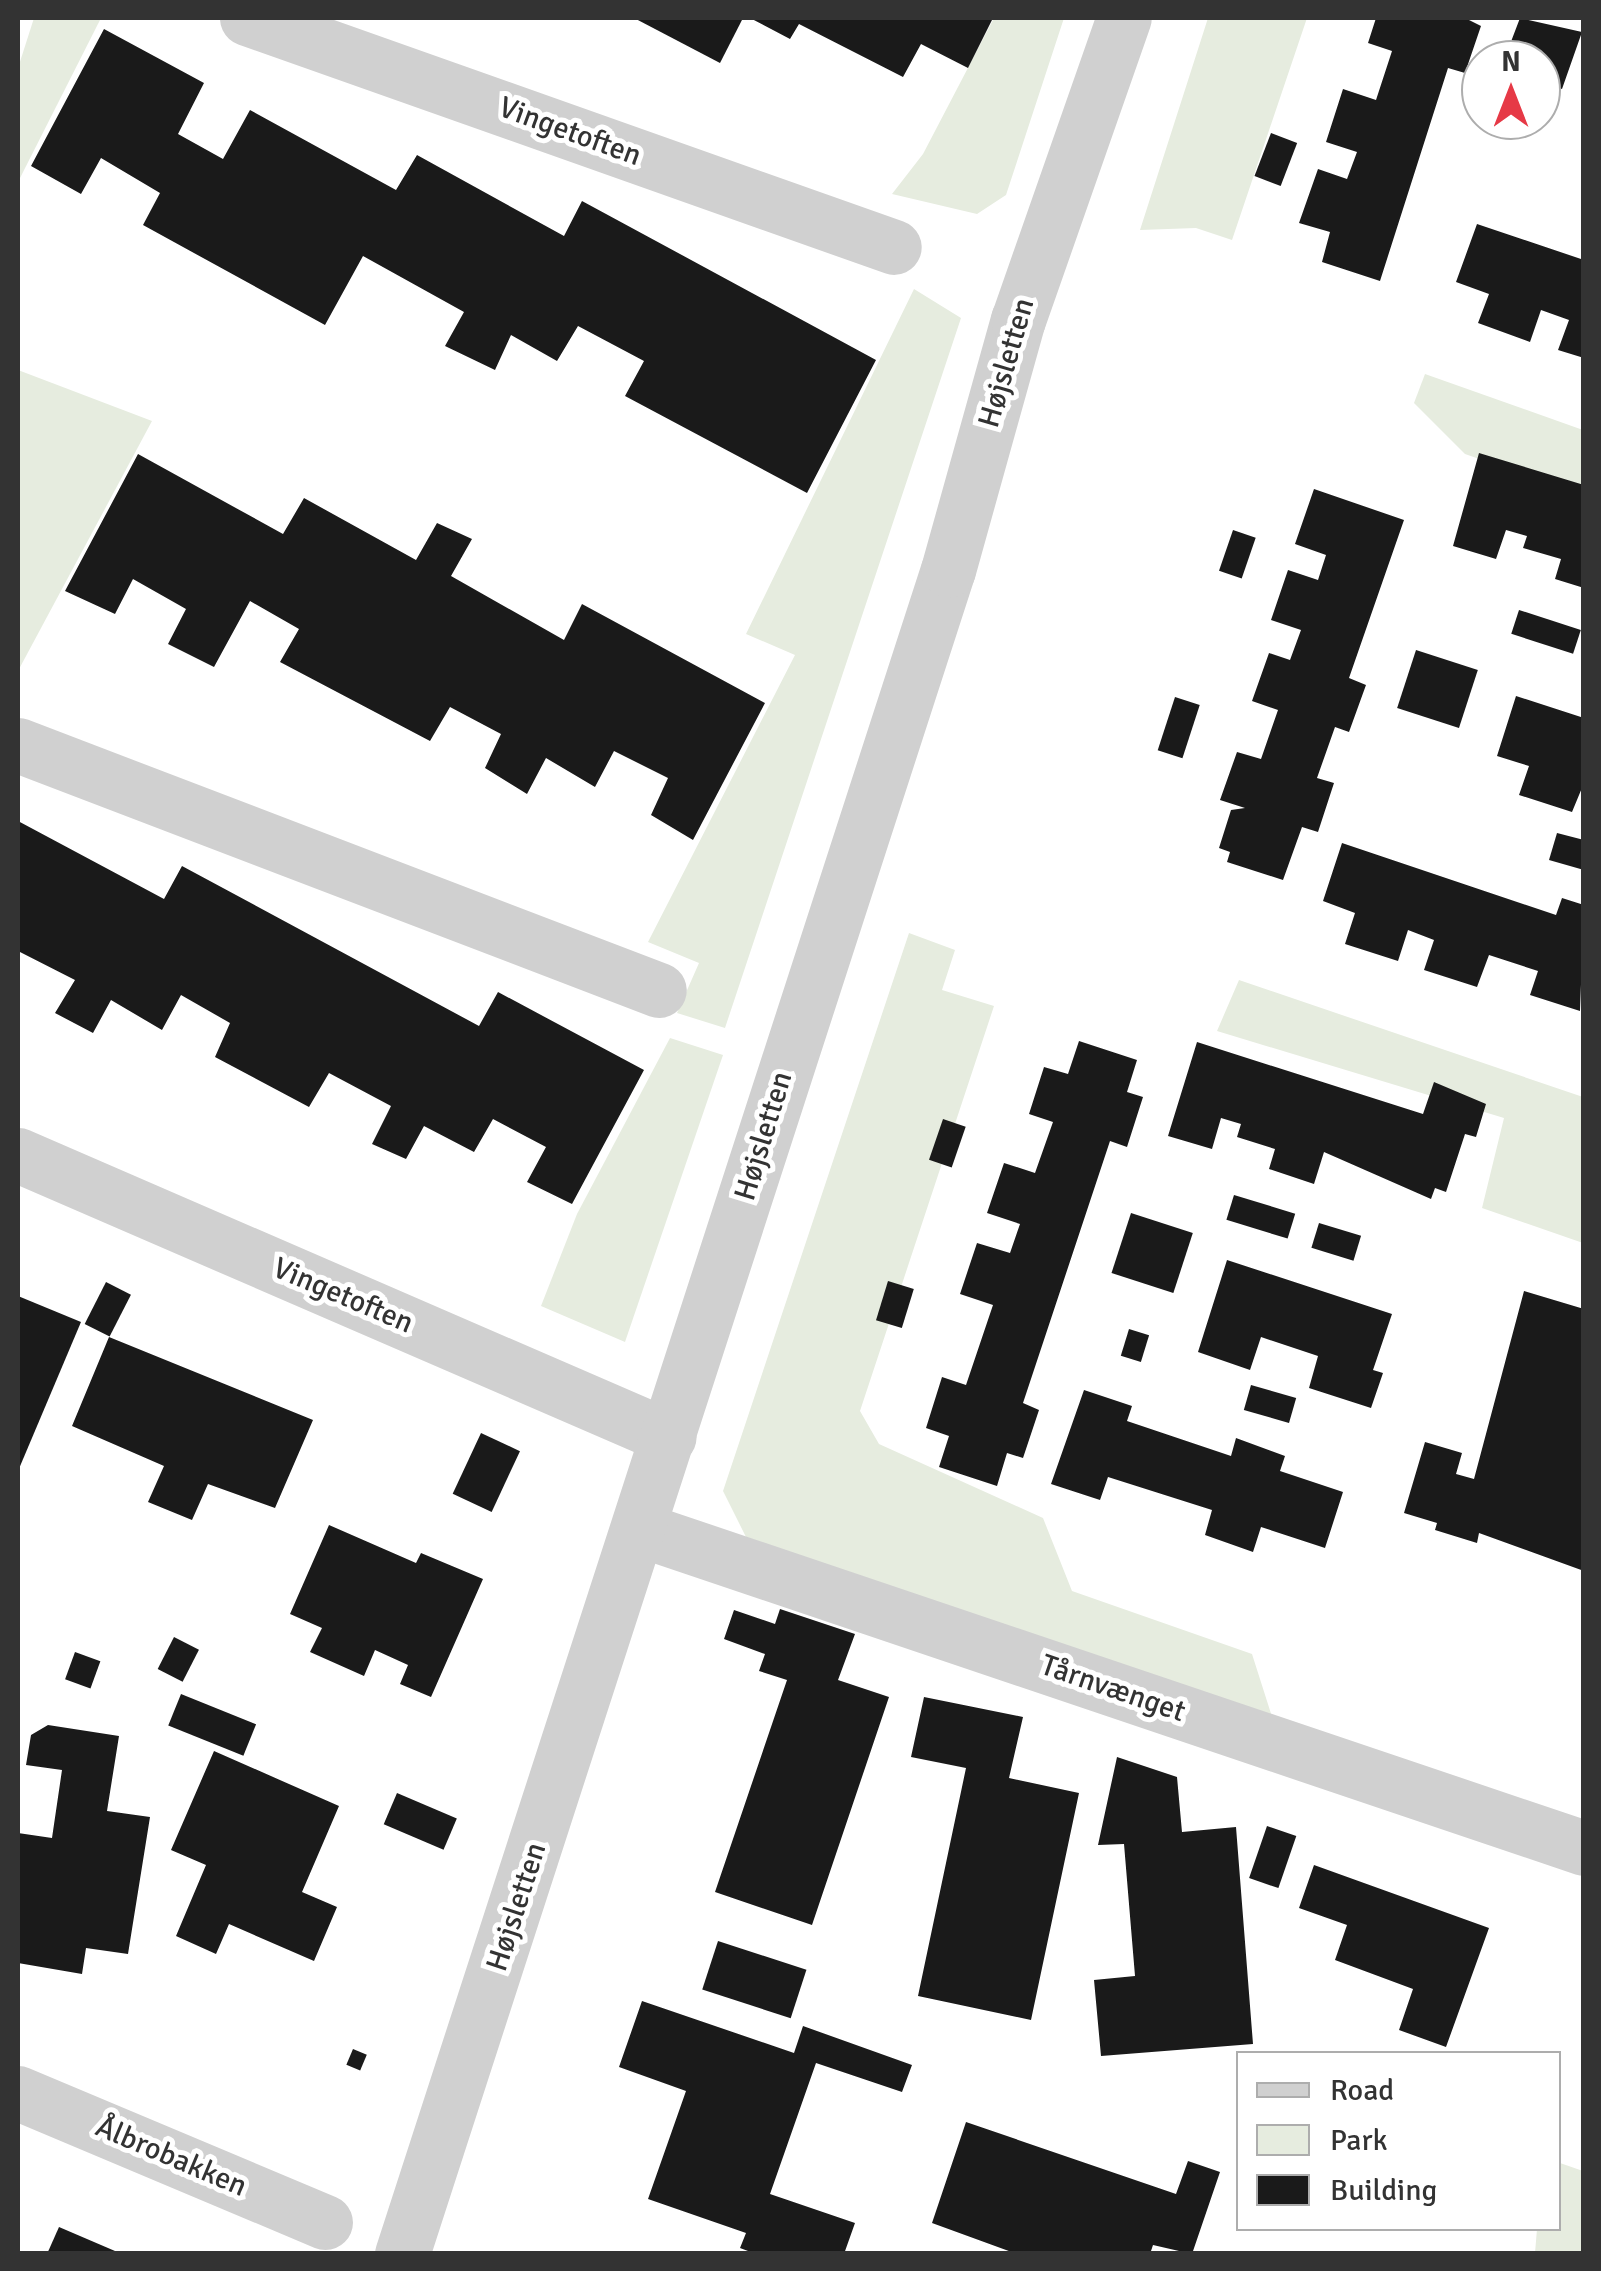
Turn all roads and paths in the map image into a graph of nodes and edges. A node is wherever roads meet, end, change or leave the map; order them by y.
1 (247, 18) edge
2 (1124, 18) edge
3 (894, 248) dead end
4 (18, 745) edge
5 (659, 990) dead end
6 (18, 1156) edge
7 (669, 1437) junction
8 (642, 1530) junction
9 (1584, 1848) edge
10 (18, 2093) edge
11 (325, 2222) dead end
12 (410, 2251) edge

1 - 3 street, Vingetoften
2 - 7 street, Højsletten
4 - 5 street
6 - 7 street, Vingetoften
7 - 8 street, Højsletten
8 - 9 street, Tårnvænget
8 - 12 street, Højsletten
10 - 11 street, Ålbrobakken

